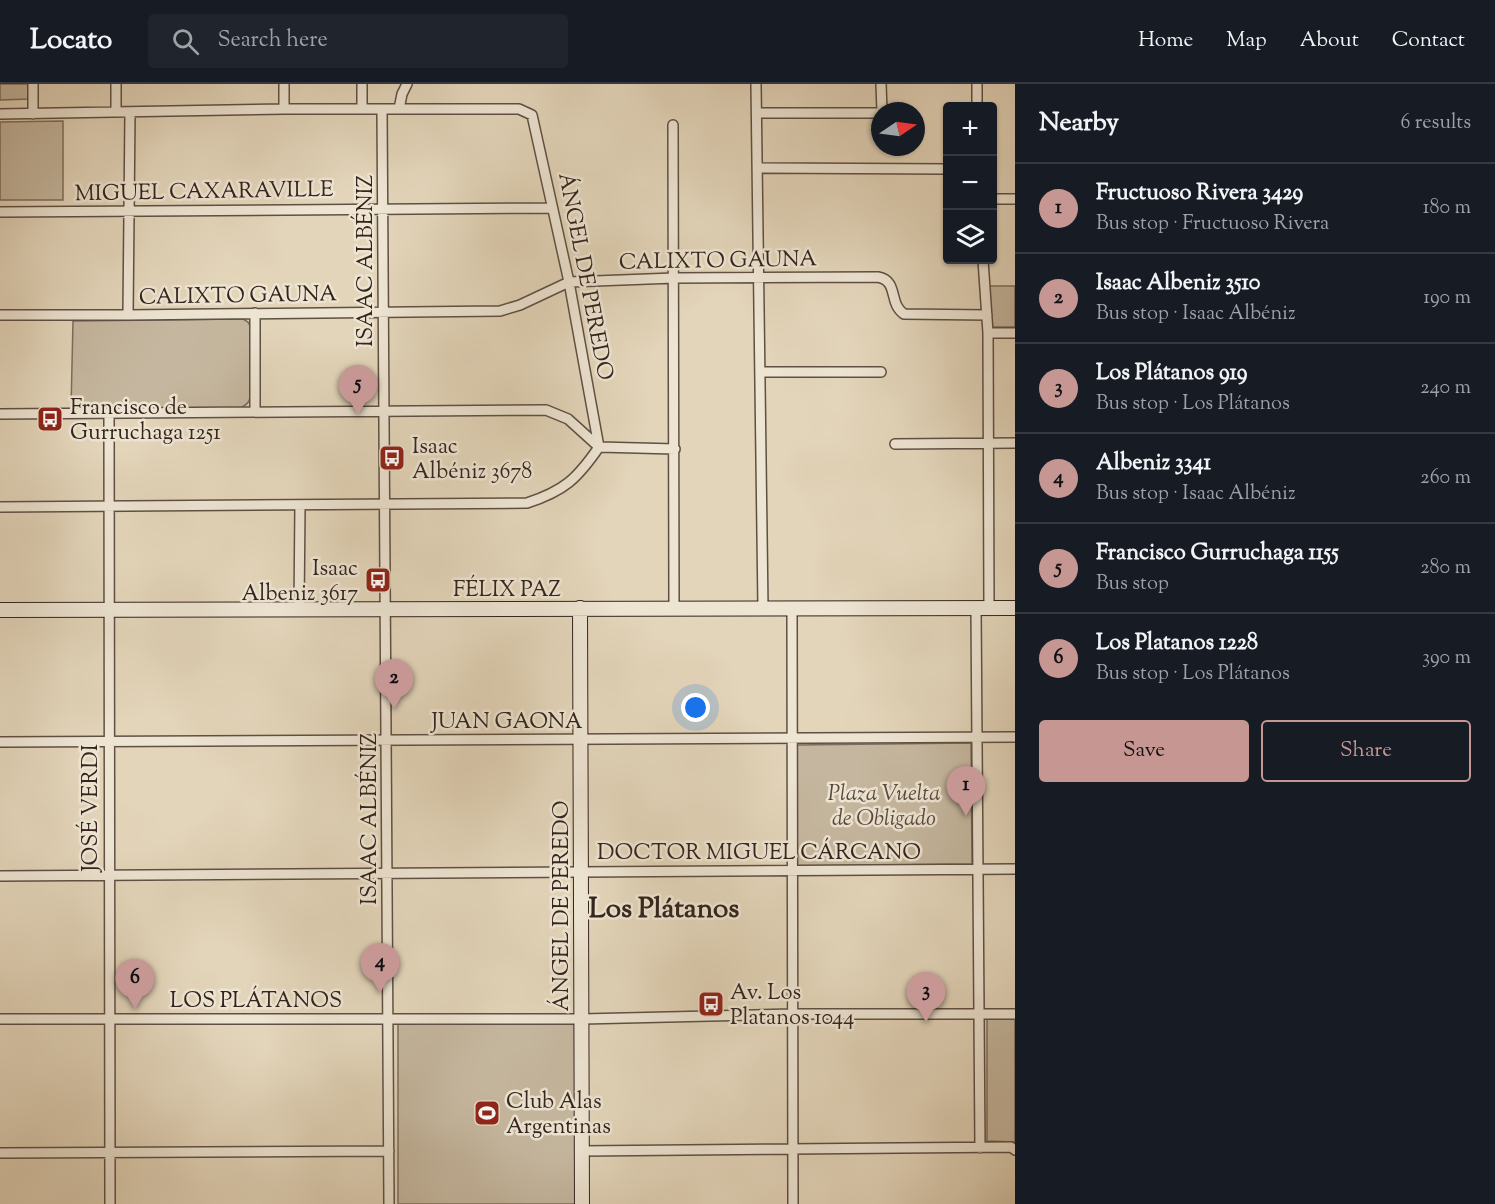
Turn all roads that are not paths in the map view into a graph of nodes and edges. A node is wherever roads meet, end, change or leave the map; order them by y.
1 (33, 84) edge
2 (116, 84) edge
3 (284, 84) edge
4 (362, 84) edge
5 (407, 84) edge
6 (756, 84) edge
7 (881, 84) edge
8 (977, 84) edge
9 (881, 102) edge
10 (977, 102) edge
11 (284, 109) junction
12 (362, 109) junction
13 (382, 109) junction
14 (399, 109) junction
15 (116, 112) junction
16 (130, 112) junction
17 (871, 112) edge
18 (757, 113) junction
19 (0, 114) edge
20 (33, 114) junction
21 (673, 125) dead end
22 (758, 168) junction
23 (943, 169) edge
24 (997, 199) edge
25 (1015, 199) edge
26 (383, 208) junction
27 (552, 208) junction
28 (128, 210) junction
29 (0, 212) edge
30 (983, 264) edge
31 (759, 277) junction
32 (674, 278) junction
33 (569, 282) junction
34 (384, 312) junction
35 (255, 314) junction
36 (0, 315) edge
37 (128, 315) junction
38 (987, 315) junction
39 (988, 333) junction
40 (1015, 333) edge
41 (760, 372) junction
42 (881, 372) dead end
43 (384, 410) junction
44 (255, 411) junction
45 (109, 413) junction
46 (0, 414) edge
47 (989, 443) junction
48 (1015, 443) edge
49 (895, 444) dead end
50 (599, 447) junction
51 (675, 449) junction
52 (385, 504) junction
53 (300, 505) junction
54 (108, 506) junction
55 (0, 507) edge
56 (580, 608) junction
57 (983, 608) junction
58 (1015, 608) edge
59 (109, 609) junction
60 (299, 609) junction
61 (386, 609) junction
62 (674, 609) junction
63 (763, 609) junction
64 (792, 609) junction
65 (0, 610) edge
66 (976, 737) junction
67 (1015, 737) edge
68 (792, 738) junction
69 (581, 739) junction
70 (387, 740) junction
71 (109, 741) junction
72 (0, 742) edge
73 (978, 869) junction
74 (1015, 869) edge
75 (792, 870) junction
76 (581, 871) junction
77 (388, 872) junction
78 (0, 876) edge
79 (109, 876) junction
80 (792, 1014) junction
81 (1015, 1014) edge
82 (979, 1015) junction
83 (0, 1019) edge
84 (110, 1019) junction
85 (389, 1019) junction
86 (582, 1019) junction
87 (980, 1148) junction
88 (792, 1149) junction
89 (1015, 1150) edge
90 (389, 1151) junction
91 (582, 1151) junction
92 (110, 1152) junction
93 (0, 1153) edge
94 (110, 1204) edge
95 (389, 1204) edge
96 (582, 1204) edge
97 (793, 1204) edge

1 - 20 street
2 - 15 street
3 - 11 street
4 - 12 street
5 - 14 street
6 - 18 street
7 - 9 street
8 - 10 street
11 - 12 street
11 - 16 street
12 - 13 street
13 - 14 street
13 - 26 street, ISAAC ALBÉNIZ
14 - 27 street, ÁNGEL DE PEREDO
15 - 16 street
15 - 20 street
16 - 28 street
17 - 18 street
18 - 22 street
19 - 20 street
21 - 32 street
22 - 23 street
22 - 31 street
24 - 25 street
26 - 27 street, MIGUEL CAXARAVILLE
26 - 28 street, MIGUEL CAXARAVILLE
26 - 34 street, ISAAC ALBÉNIZ
27 - 33 street, ÁNGEL DE PEREDO
28 - 29 street, MIGUEL CAXARAVILLE
28 - 37 street
30 - 38 street
31 - 32 street, CALIXTO GAUNA
31 - 38 street, CALIXTO GAUNA
31 - 41 street
32 - 33 street, CALIXTO GAUNA
32 - 51 street
33 - 34 street, CALIXTO GAUNA
33 - 50 street, ÁNGEL DE PEREDO
34 - 35 street, CALIXTO GAUNA
34 - 43 street, ISAAC ALBÉNIZ
35 - 37 street, CALIXTO GAUNA
35 - 44 street
36 - 37 street, CALIXTO GAUNA
38 - 39 street
39 - 40 street
39 - 47 street
41 - 42 street
41 - 63 street
43 - 44 street
43 - 50 street
43 - 52 street, ISAAC ALBÉNIZ
44 - 45 street
45 - 46 street
45 - 54 street, JOSÉ VERDI
47 - 48 street
47 - 49 street
47 - 57 street
50 - 51 street
50 - 52 street
51 - 62 street
52 - 53 street
52 - 61 street, ISAAC ALBÉNIZ
53 - 54 street
53 - 60 street
54 - 55 street
54 - 59 street, JOSÉ VERDI
56 - 61 main road, FÉLIX PAZ
56 - 62 main road, FÉLIX PAZ
56 - 69 main road, ÁNGEL DE PEREDO
57 - 58 main road, FÉLIX PAZ
57 - 64 main road, FÉLIX PAZ
57 - 66 street
59 - 60 main road, FÉLIX PAZ
59 - 65 main road, FÉLIX PAZ
59 - 71 street, JOSÉ VERDI
60 - 61 main road, FÉLIX PAZ
61 - 70 street, ISAAC ALBÉNIZ
62 - 63 main road, FÉLIX PAZ
63 - 64 main road, FÉLIX PAZ
64 - 68 street
66 - 67 street, JUAN GAONA
66 - 68 street, JUAN GAONA
66 - 73 street
68 - 69 street, JUAN GAONA
68 - 75 street
69 - 70 street, JUAN GAONA
69 - 76 main road, ÁNGEL DE PEREDO
70 - 71 street, JUAN GAONA
70 - 77 street, ISAAC ALBÉNIZ
71 - 72 street, JUAN GAONA
71 - 79 street, JOSÉ VERDI
73 - 74 street, DOCTOR MIGUEL CÁRCANO
73 - 75 street, DOCTOR MIGUEL CÁRCANO
73 - 82 street
75 - 76 street, DOCTOR MIGUEL CÁRCANO
75 - 80 street
76 - 77 street, DOCTOR MIGUEL CÁRCANO
76 - 86 main road, ÁNGEL DE PEREDO
77 - 79 street, DOCTOR MIGUEL CÁRCANO
77 - 85 street, ISAAC ALBÉNIZ
78 - 79 street, DOCTOR MIGUEL CÁRCANO
79 - 84 street, JOSÉ VERDI
80 - 82 street, LOS PLÁTANOS
80 - 86 street, LOS PLÁTANOS
80 - 88 street
81 - 82 street, LOS PLÁTANOS
82 - 87 street
83 - 84 street, LOS PLÁTANOS
84 - 85 street, LOS PLÁTANOS
84 - 92 street, JOSÉ VERDI
85 - 86 street, LOS PLÁTANOS
85 - 90 street, ISAAC ALBÉNIZ
86 - 91 main road, ÁNGEL DE PEREDO
87 - 88 street
87 - 89 street
88 - 91 street
88 - 97 street
90 - 92 street
90 - 95 street, ISAAC ALBÉNIZ
91 - 96 main road, ÁNGEL DE PEREDO
92 - 93 street
92 - 94 street, JOSÉ VERDI

